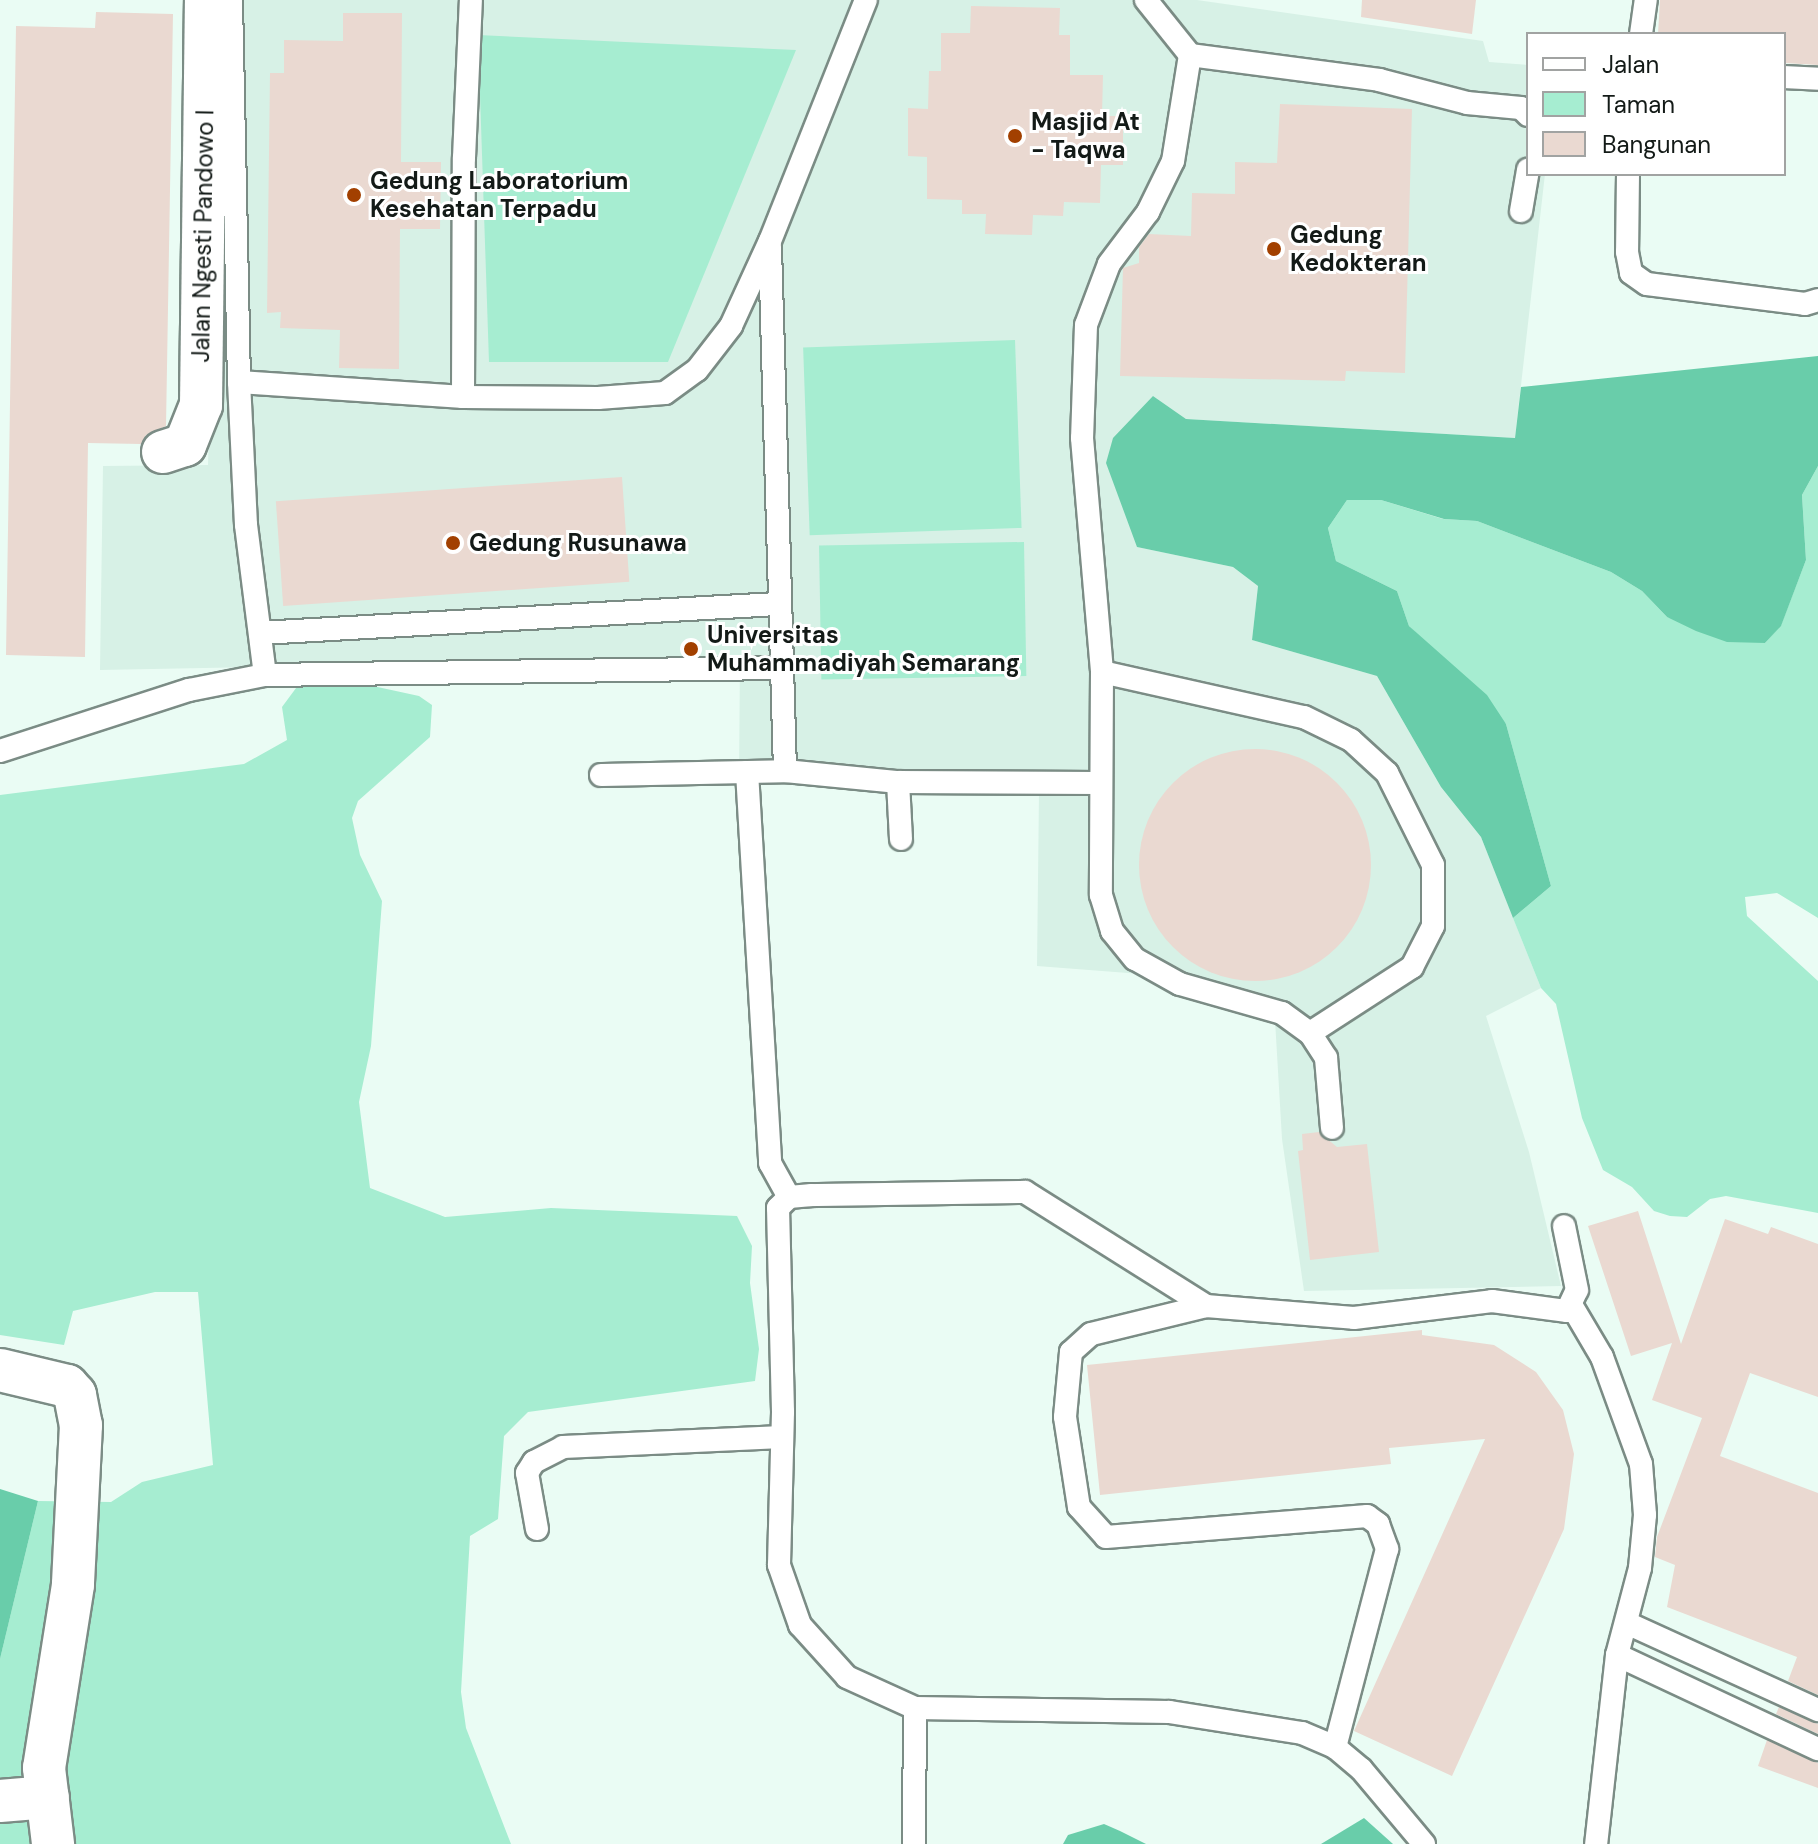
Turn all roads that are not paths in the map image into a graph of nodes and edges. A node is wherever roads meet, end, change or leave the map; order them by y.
1 (206, 0) edge
2 (231, 0) edge
3 (471, 0) edge
4 (866, 0) edge
5 (1146, 0) edge
6 (1646, 0) edge
7 (1641, 32) edge
8 (1190, 55) junction
9 (1786, 77) edge
10 (1818, 79) edge
11 (1526, 113) edge
12 (1527, 176) edge
13 (1628, 176) edge
14 (1521, 211) dead end
15 (770, 241) junction
16 (1818, 300) edge
17 (239, 382) junction
18 (463, 397) junction
19 (163, 452) dead end
20 (777, 604) junction
21 (260, 633) junction
22 (779, 668) junction
23 (1102, 672) junction
24 (265, 675) junction
25 (0, 751) edge
26 (785, 771) junction
27 (747, 772) junction
28 (601, 775) dead end
29 (898, 782) junction
30 (1098, 783) junction
31 (901, 839) dead end
32 (1310, 1033) junction
33 (1332, 1128) dead end
34 (789, 1197) junction
35 (1564, 1226) dead end
36 (1206, 1306) junction
37 (1573, 1308) junction
38 (0, 1370) edge
39 (782, 1437) junction
40 (537, 1529) dead end
41 (1629, 1624) junction
42 (1617, 1655) junction
43 (915, 1708) junction
44 (1818, 1710) edge
45 (1335, 1747) junction
46 (1818, 1749) edge
47 (48, 1797) junction
48 (0, 1801) edge
49 (53, 1844) edge
50 (914, 1844) edge
51 (1424, 1844) edge
52 (1596, 1844) edge

1 - 19 street, Jalan Ngesti Pandowo I
2 - 17 lane
3 - 18 lane
4 - 15 lane
5 - 8 lane
6 - 7 lane
8 - 11 lane
8 - 23 lane
9 - 10 lane
12 - 14 lane
13 - 16 lane
15 - 18 lane
15 - 20 lane
17 - 18 lane
17 - 21 lane
20 - 21 lane
20 - 22 lane
21 - 24 lane
22 - 24 lane
22 - 26 lane
23 - 30 lane
23 - 32 lane
24 - 25 lane
26 - 27 lane
26 - 29 lane
27 - 28 lane
27 - 34 lane
29 - 30 lane
29 - 31 lane
30 - 32 lane
32 - 33 lane
34 - 36 lane
34 - 39 lane
35 - 37 lane
36 - 37 lane
36 - 45 lane
37 - 41 lane
38 - 47 street
39 - 40 lane
39 - 43 lane
41 - 42 lane
41 - 44 lane
42 - 46 lane
42 - 52 lane
43 - 45 lane
43 - 50 lane
45 - 51 lane
47 - 48 street
47 - 49 street

